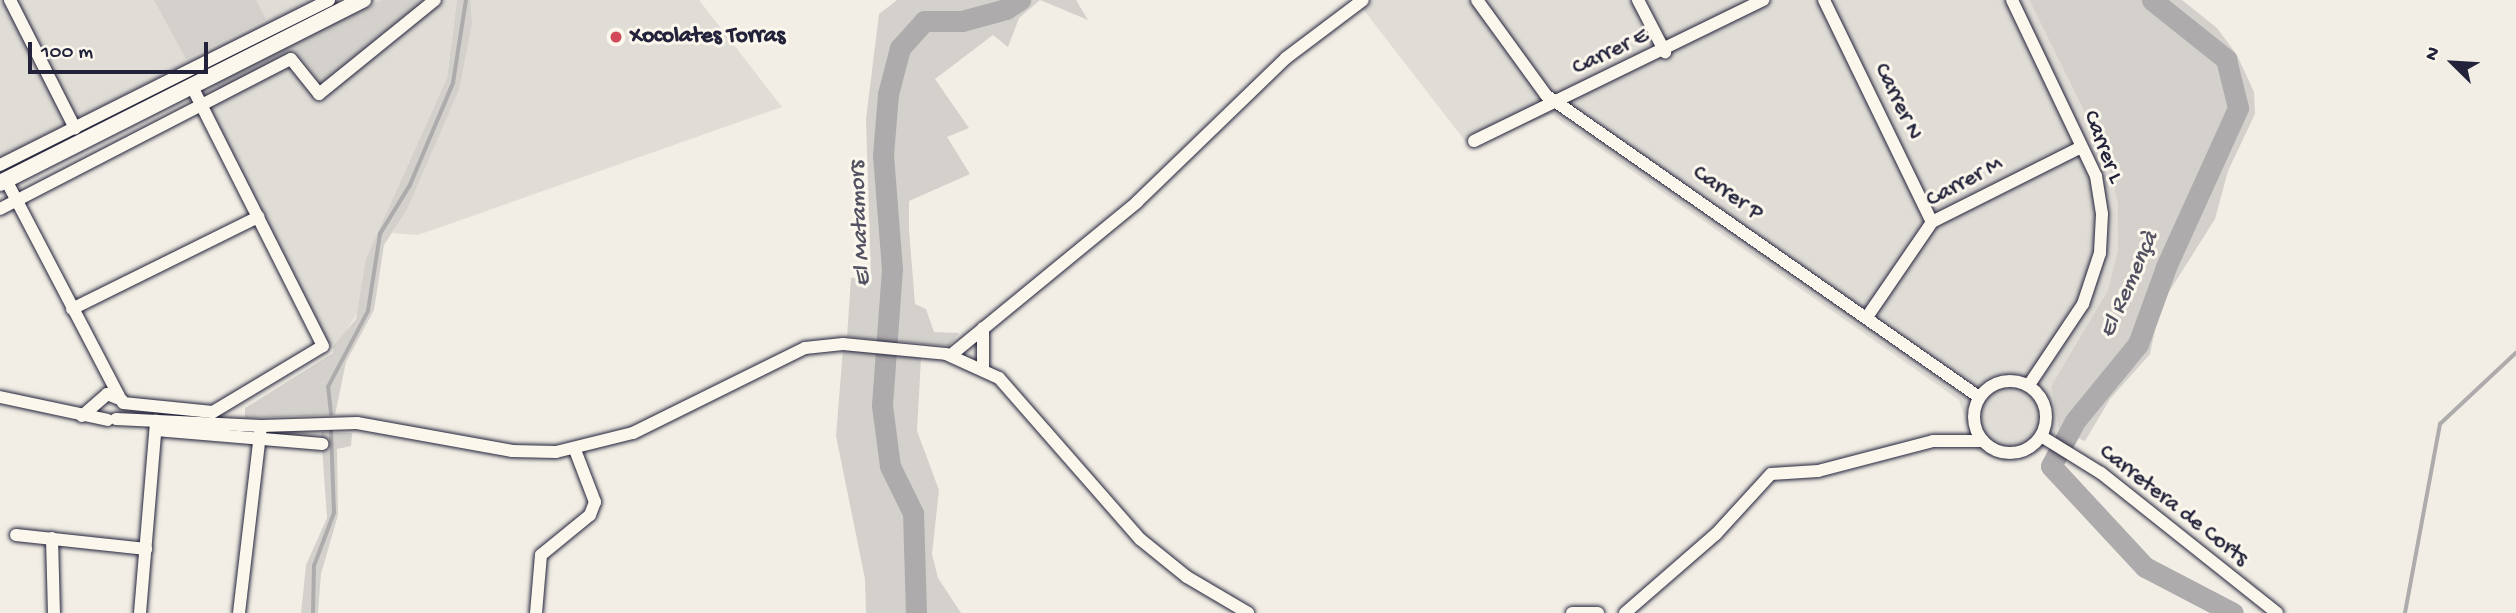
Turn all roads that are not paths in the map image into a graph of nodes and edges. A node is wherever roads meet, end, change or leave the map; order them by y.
1 (10, 0) edge
2 (329, 0) edge
3 (363, 0) edge
4 (435, 0) edge
5 (1477, 0) edge
6 (1638, 0) edge
7 (1763, 0) edge
8 (1824, 0) edge
9 (2012, 0) edge
10 (1361, 2) edge
11 (1665, 52) junction
12 (192, 87) junction
13 (1556, 102) junction
14 (201, 105) junction
15 (75, 128) junction
16 (1474, 141) dead end
17 (2081, 147) junction
18 (2, 176) edge
19 (16, 200) junction
20 (0, 209) edge
21 (258, 217) junction
22 (1932, 222) junction
23 (72, 309) junction
24 (1867, 317) junction
25 (983, 328) junction
26 (951, 355) junction
27 (100, 363) junction
28 (983, 369) junction
29 (2029, 386) junction
30 (0, 397) edge
31 (1979, 397) junction
32 (99, 402) junction
33 (122, 402) junction
34 (82, 416) junction
35 (112, 419) junction
36 (153, 424) junction
37 (261, 433) junction
38 (2040, 436) junction
39 (1983, 441) junction
40 (322, 444) dead end
41 (575, 450) junction
42 (16, 535) dead end
43 (52, 538) junction
44 (146, 549) junction
45 (54, 613) edge
46 (140, 613) edge
47 (239, 613) edge
48 (537, 613) edge
49 (1248, 613) edge
50 (1572, 613) edge
51 (1598, 613) edge
52 (1625, 613) edge
53 (2277, 613) edge

1 - 15 street
2 - 15 street
3 - 12 main road
4 - 14 street
5 - 13 street, Carrer P
6 - 11 street
7 - 11 street, Carrer E
8 - 22 street, Carrer N
9 - 17 street, Carrer L
10 - 25 street
11 - 13 street, Carrer E
12 - 14 street
12 - 18 main road
13 - 16 street, Carrer E
13 - 24 street, Carrer P
14 - 19 street
14 - 21 street
15 - 18 street
17 - 22 street, Carrer M
17 - 29 street, Carrer L
18 - 19 street
19 - 20 street
19 - 23 street
21 - 23 street
21 - 33 street
22 - 24 street, Carrer M
23 - 27 street
24 - 31 street, Carrer P
25 - 26 street
25 - 28 street
26 - 28 street
26 - 41 street
27 - 32 street
27 - 33 street
28 - 49 street
29 - 31 street
29 - 38 street
30 - 34 street
31 - 39 street
32 - 33 street
32 - 34 street
32 - 35 street
33 - 35 street
33 - 36 street
34 - 35 street
35 - 36 street
36 - 37 street
36 - 44 street
37 - 40 street
37 - 41 street
37 - 47 street
38 - 39 street
38 - 53 street, Carretera de Corts
39 - 52 street
41 - 48 street
42 - 43 street
43 - 44 street
43 - 45 street
44 - 46 street
50 - 51 street

